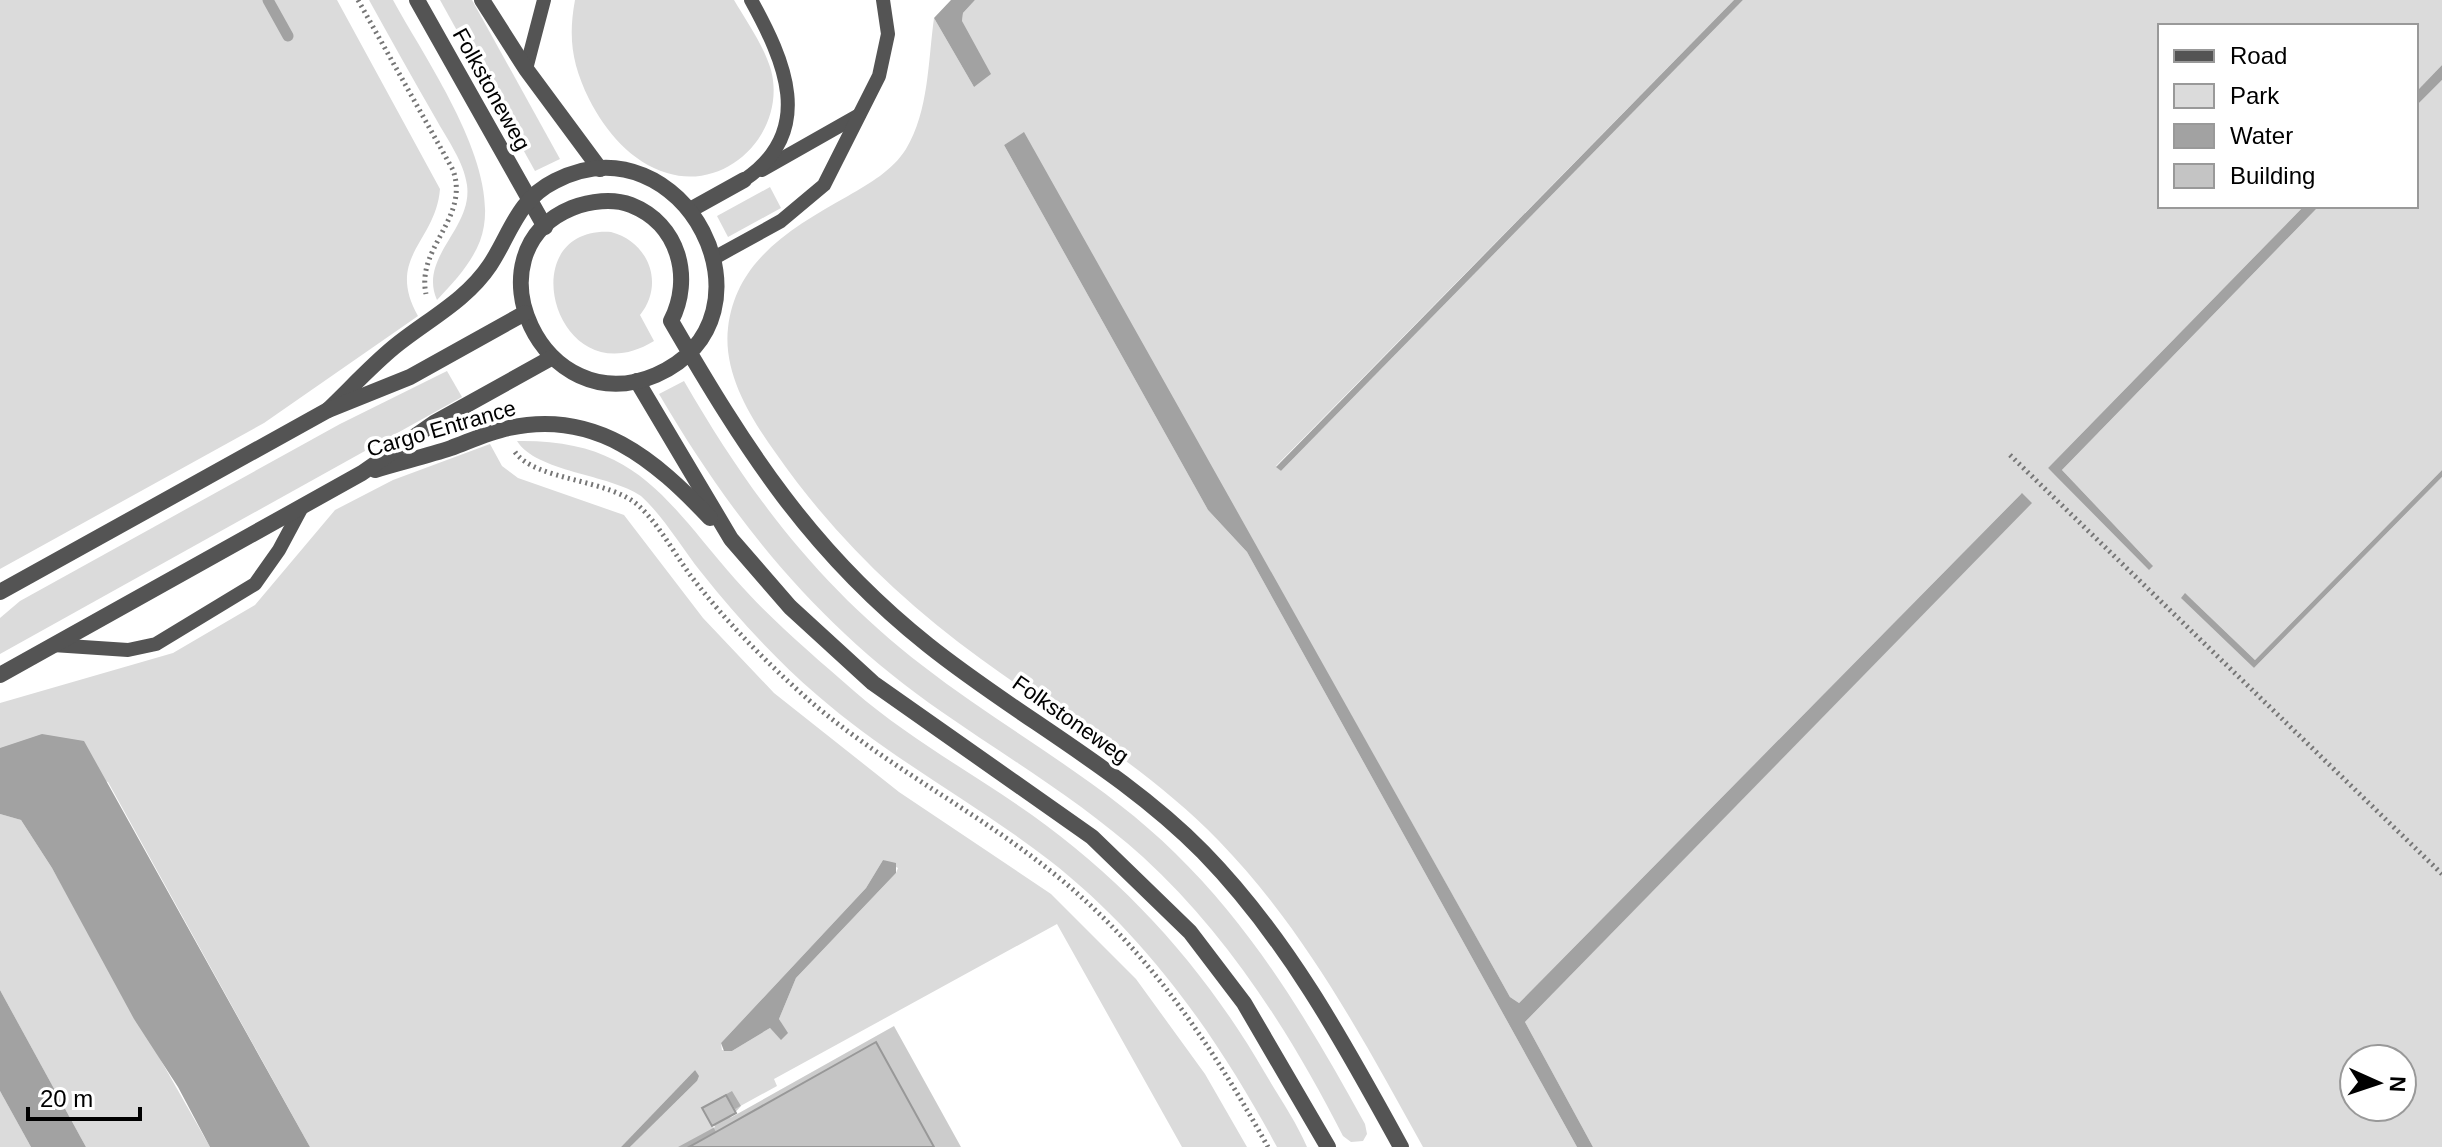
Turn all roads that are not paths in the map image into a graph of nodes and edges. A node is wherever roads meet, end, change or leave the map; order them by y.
1 (417, 0) edge
2 (482, 0) edge
3 (544, 0) edge
4 (751, 0) edge
5 (883, 0) edge
6 (526, 69) junction
7 (867, 105) junction
8 (600, 169) junction
9 (744, 180) junction
10 (529, 200) junction
11 (690, 210) junction
12 (545, 227) junction
13 (714, 258) junction
14 (525, 313) junction
15 (688, 350) junction
16 (551, 358) junction
17 (637, 381) junction
18 (328, 410) junction
19 (362, 473) junction
20 (302, 507) junction
21 (731, 539) junction
22 (0, 592) edge
23 (53, 645) junction
24 (0, 675) edge
25 (1328, 1147) edge
26 (1401, 1147) edge

1 - 10 street, Folkstoneweg
2 - 6 street, Folkstoneweg
3 - 6 lane
4 - 9 lane
5 - 7 lane
6 - 8 street, Folkstoneweg
7 - 9 lane
7 - 13 lane
8 - 10 street
8 - 11 street
9 - 11 street
10 - 12 street, Folkstoneweg
10 - 18 street
11 - 13 street
12 - 14 street
12 - 15 street
13 - 15 street
14 - 16 street
14 - 18 street
15 - 17 street
15 - 26 street, Folkstoneweg
16 - 17 street
16 - 19 street, Cargo Entrance
17 - 21 street
18 - 22 street
19 - 20 street, Cargo Entrance
19 - 21 street, Cargo Entrance
20 - 23 street, Cargo Entrance
20 - 23 lane
21 - 25 street
23 - 24 street, Cargo Entrance

